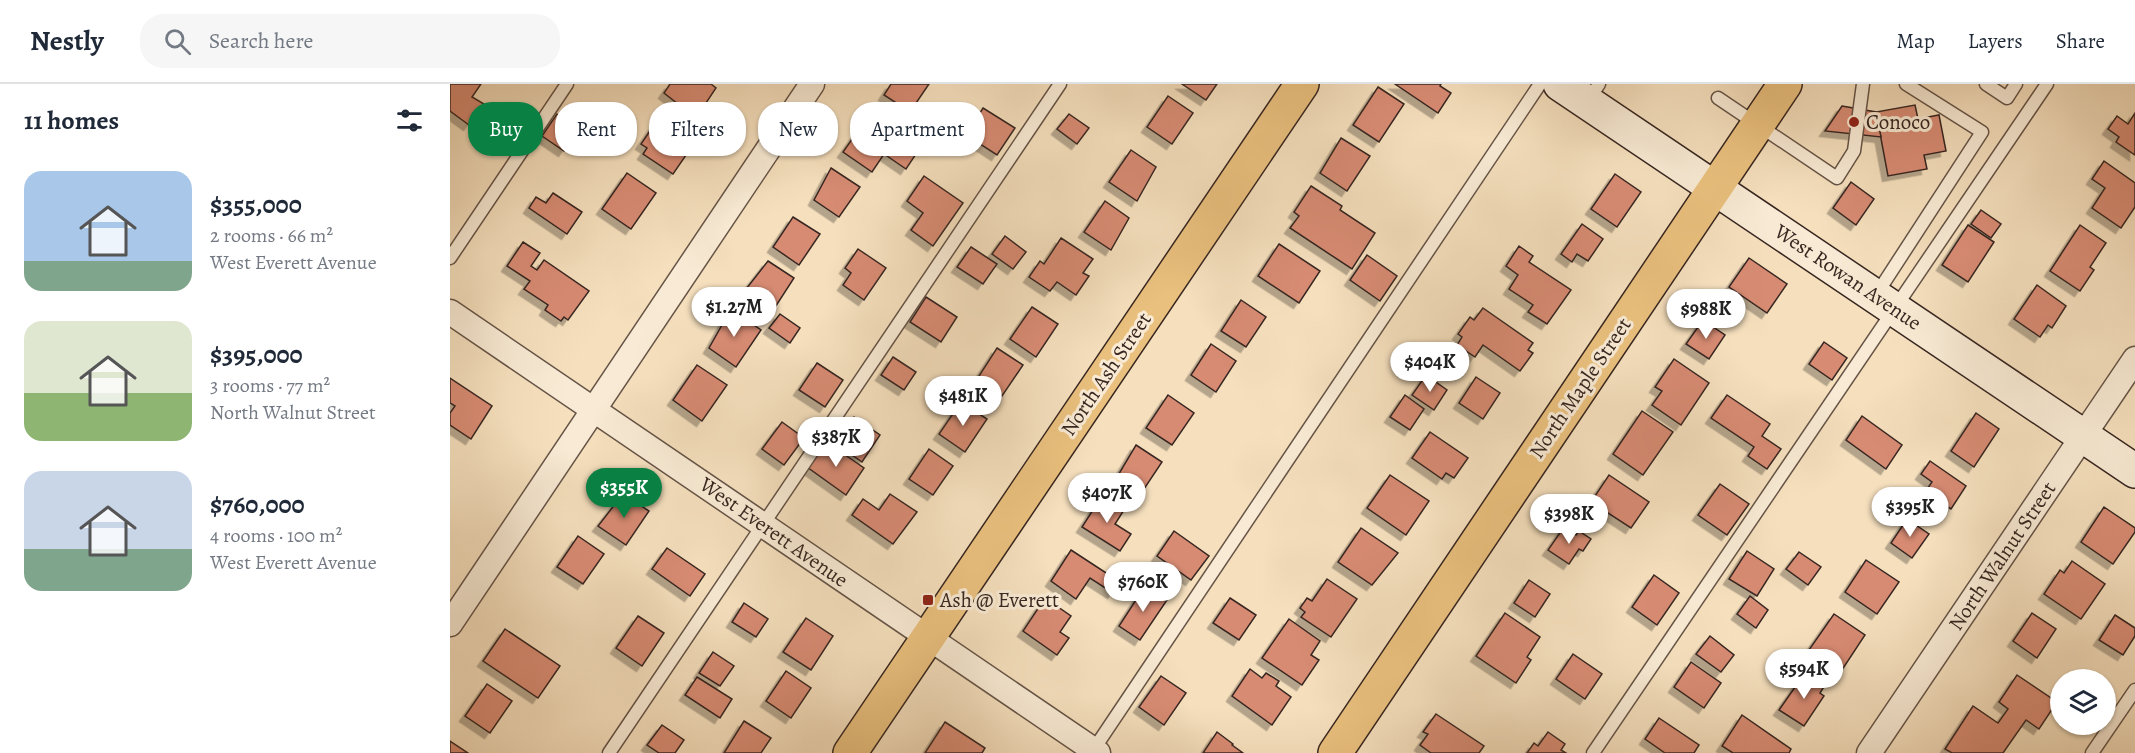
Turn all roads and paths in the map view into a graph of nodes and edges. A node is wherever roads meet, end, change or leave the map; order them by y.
1 (567, 84) edge
2 (812, 84) edge
3 (1060, 84) edge
4 (1302, 84) edge
5 (1540, 84) edge
6 (1560, 84) edge
7 (1785, 84) edge
8 (1863, 84) edge
9 (1906, 84) edge
10 (1986, 84) edge
11 (2016, 84) edge
12 (2047, 84) edge
13 (1593, 93) edge
14 (1718, 98) dead end
15 (1758, 125) junction
16 (1715, 187) junction
17 (450, 258) edge
18 (1885, 303) junction
19 (450, 312) edge
20 (2135, 359) edge
21 (595, 408) junction
22 (2084, 436) junction
23 (2135, 471) edge
24 (763, 525) junction
25 (450, 624) edge
26 (928, 638) junction
27 (2135, 690) edge
28 (1094, 752) edge
29 (609, 753) edge
30 (850, 753) edge
31 (1335, 753) edge
32 (1593, 753) edge
33 (1869, 753) edge
34 (2092, 753) edge

1 - 17 lane
2 - 21 street
3 - 24 lane
4 - 26 main road, North Ash Street
5 - 28 lane
6 - 13 street, West Rowan Avenue
7 - 15 main road, North Maple Street
8 - 15 lane
9 - 18 lane
10 - 11 lane
12 - 18 lane
13 - 16 street, West Rowan Avenue
14 - 15 lane
15 - 16 main road, North Maple Street
16 - 18 street, West Rowan Avenue
16 - 31 main road, North Maple Street
18 - 22 street, West Rowan Avenue
18 - 32 lane
19 - 21 street, West Everett Avenue
20 - 22 street, North Walnut Street
21 - 24 street, West Everett Avenue
21 - 25 street
22 - 23 street, West Rowan Avenue
22 - 33 street, North Walnut Street
24 - 26 street, West Everett Avenue
24 - 29 lane
26 - 28 street, West Everett Avenue
26 - 30 main road, North Ash Street
27 - 34 lane

